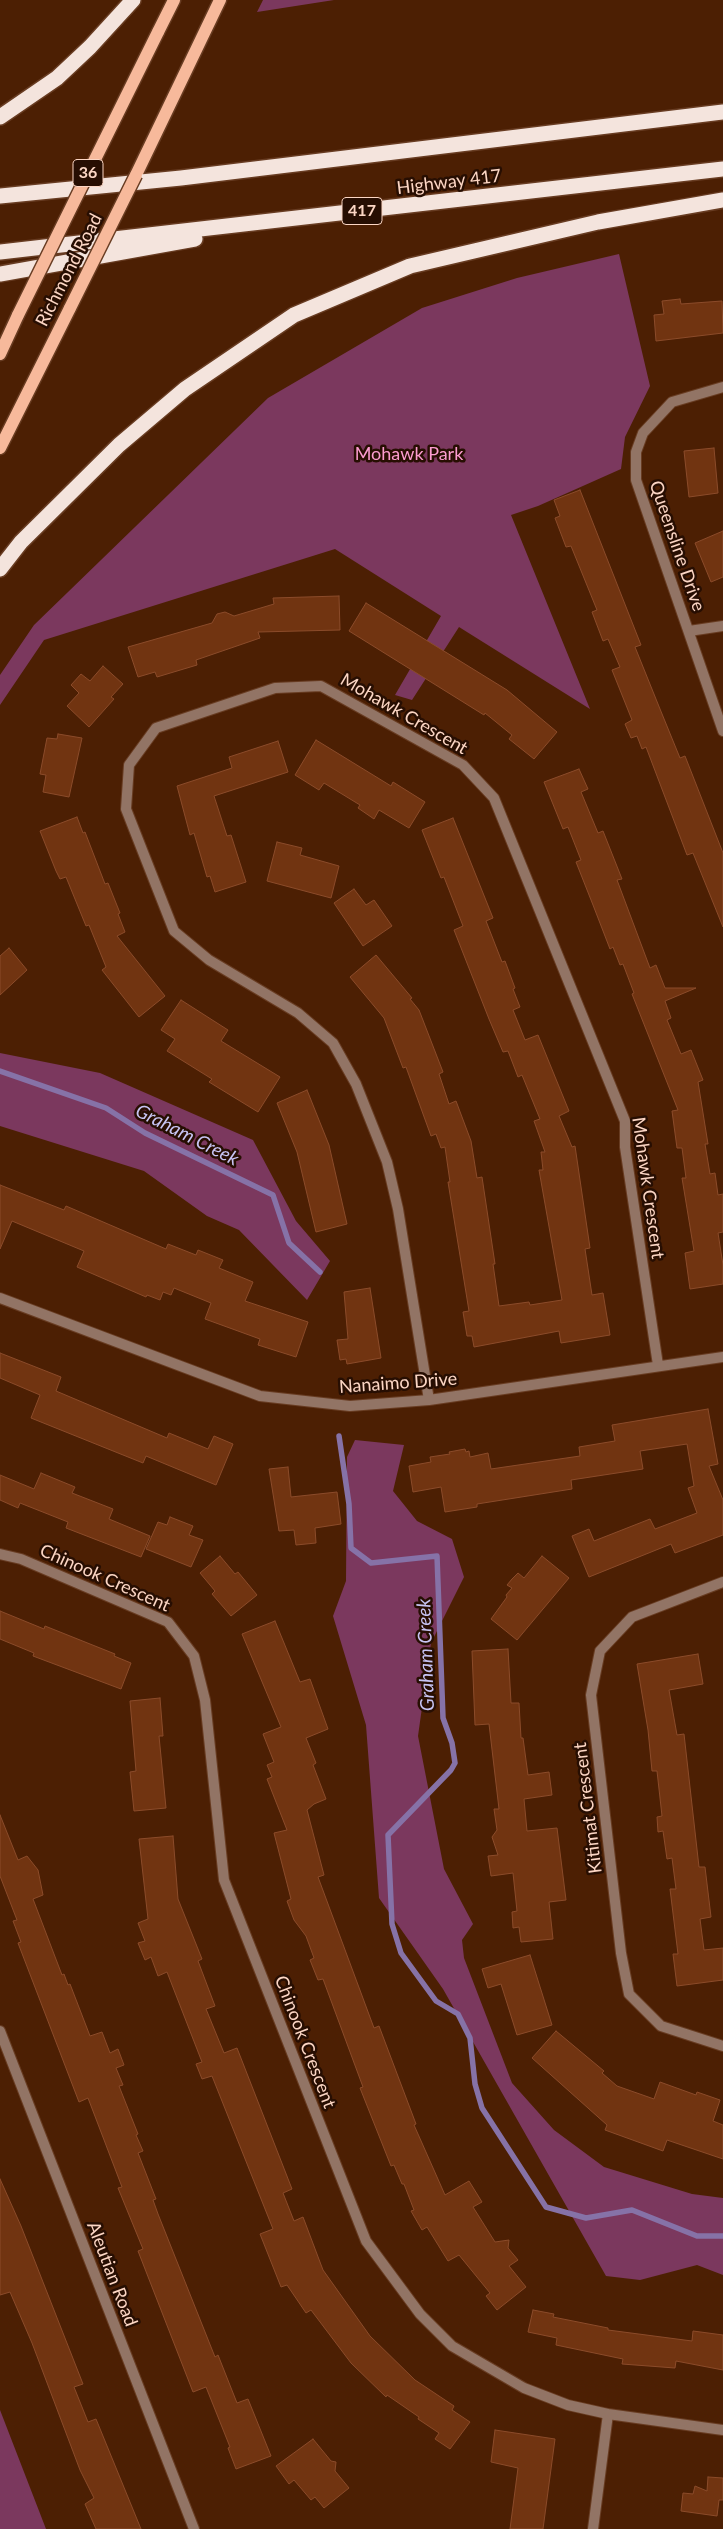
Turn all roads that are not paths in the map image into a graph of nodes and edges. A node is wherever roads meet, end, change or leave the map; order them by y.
1 (133, 0) edge
2 (174, 0) edge
3 (220, 0) edge
4 (723, 112) edge
5 (0, 117) edge
6 (723, 169) edge
7 (0, 196) edge
8 (723, 200) edge
9 (340, 214) junction
10 (0, 252) edge
11 (0, 274) edge
12 (0, 354) edge
13 (723, 387) edge
14 (0, 448) edge
15 (0, 569) edge
16 (723, 626) edge
17 (689, 631) junction
18 (723, 731) edge
19 (0, 1298) edge
20 (723, 1357) edge
21 (658, 1365) junction
22 (429, 1400) junction
23 (0, 1554) edge
24 (723, 1582) edge
25 (0, 2031) edge
26 (723, 2046) edge
27 (608, 2414) junction
28 (723, 2430) edge
29 (194, 2529) edge
30 (593, 2529) edge

1 - 5 highway
2 - 12 main road, Richmond Road / 36, bridge
3 - 14 main road, Richmond Road / 36, bridge
4 - 7 highway
6 - 9 highway, Highway 417 / 417
8 - 15 highway
9 - 10 highway, Highway 417 / 417
9 - 11 highway
13 - 17 street, Queensline Drive
16 - 17 street
17 - 18 street, Queensline Drive
19 - 22 street, Nanaimo Drive
20 - 21 street, Nanaimo Drive
21 - 22 street, Nanaimo Drive
21 - 22 street, Mohawk Crescent
23 - 27 street, Chinook Crescent
24 - 26 street, Kitimat Crescent
25 - 29 street, Aleutian Road
27 - 28 street, Chinook Crescent
27 - 30 street

